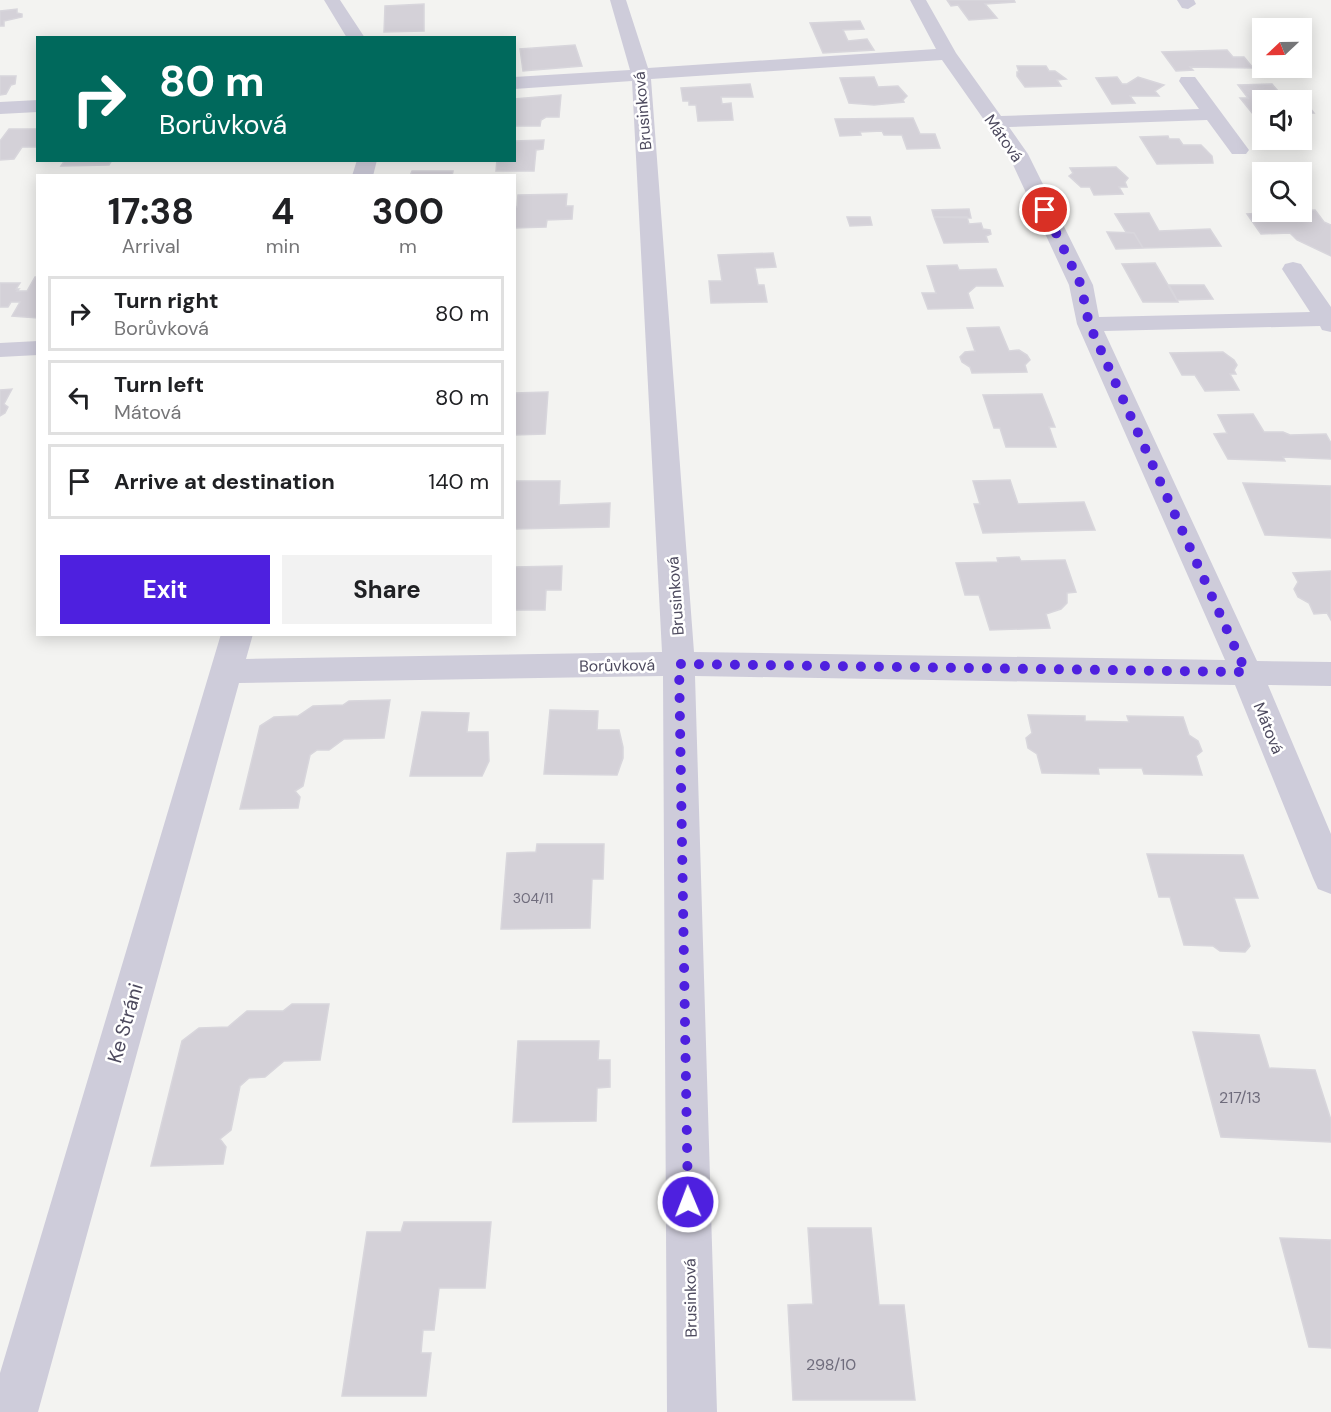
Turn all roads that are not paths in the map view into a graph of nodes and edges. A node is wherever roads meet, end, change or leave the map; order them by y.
1 (332, 0) edge
2 (618, 0) edge
3 (918, 0) edge
4 (355, 36) edge
5 (947, 54) junction
6 (641, 74) junction
7 (1188, 81) dead end
8 (516, 83) edge
9 (36, 106) edge
10 (0, 108) edge
11 (1214, 114) junction
12 (995, 122) junction
13 (1239, 150) dead end
14 (1293, 269) dead end
15 (1329, 322) edge
16 (1089, 324) junction
17 (36, 348) edge
18 (0, 350) edge
19 (232, 653) edge
20 (679, 664) junction
21 (1246, 672) junction
22 (1331, 674) edge
23 (1331, 878) edge
24 (13, 1412) edge
25 (692, 1412) edge

1 - 4 street
2 - 6 street, Brusinková
3 - 5 street, Mátová
5 - 6 street
5 - 12 street, Mátová
6 - 8 street
6 - 20 street, Brusinková
7 - 11 street
9 - 10 street
11 - 12 street
11 - 13 street
12 - 16 street, Mátová
14 - 15 street
15 - 16 street
16 - 21 street, Mátová
17 - 18 street
19 - 20 street, Borůvková
19 - 24 street, Ke Stráni
20 - 21 street, Borůvková
20 - 25 street, Brusinková
21 - 22 street, Borůvková
21 - 23 street, Mátová

